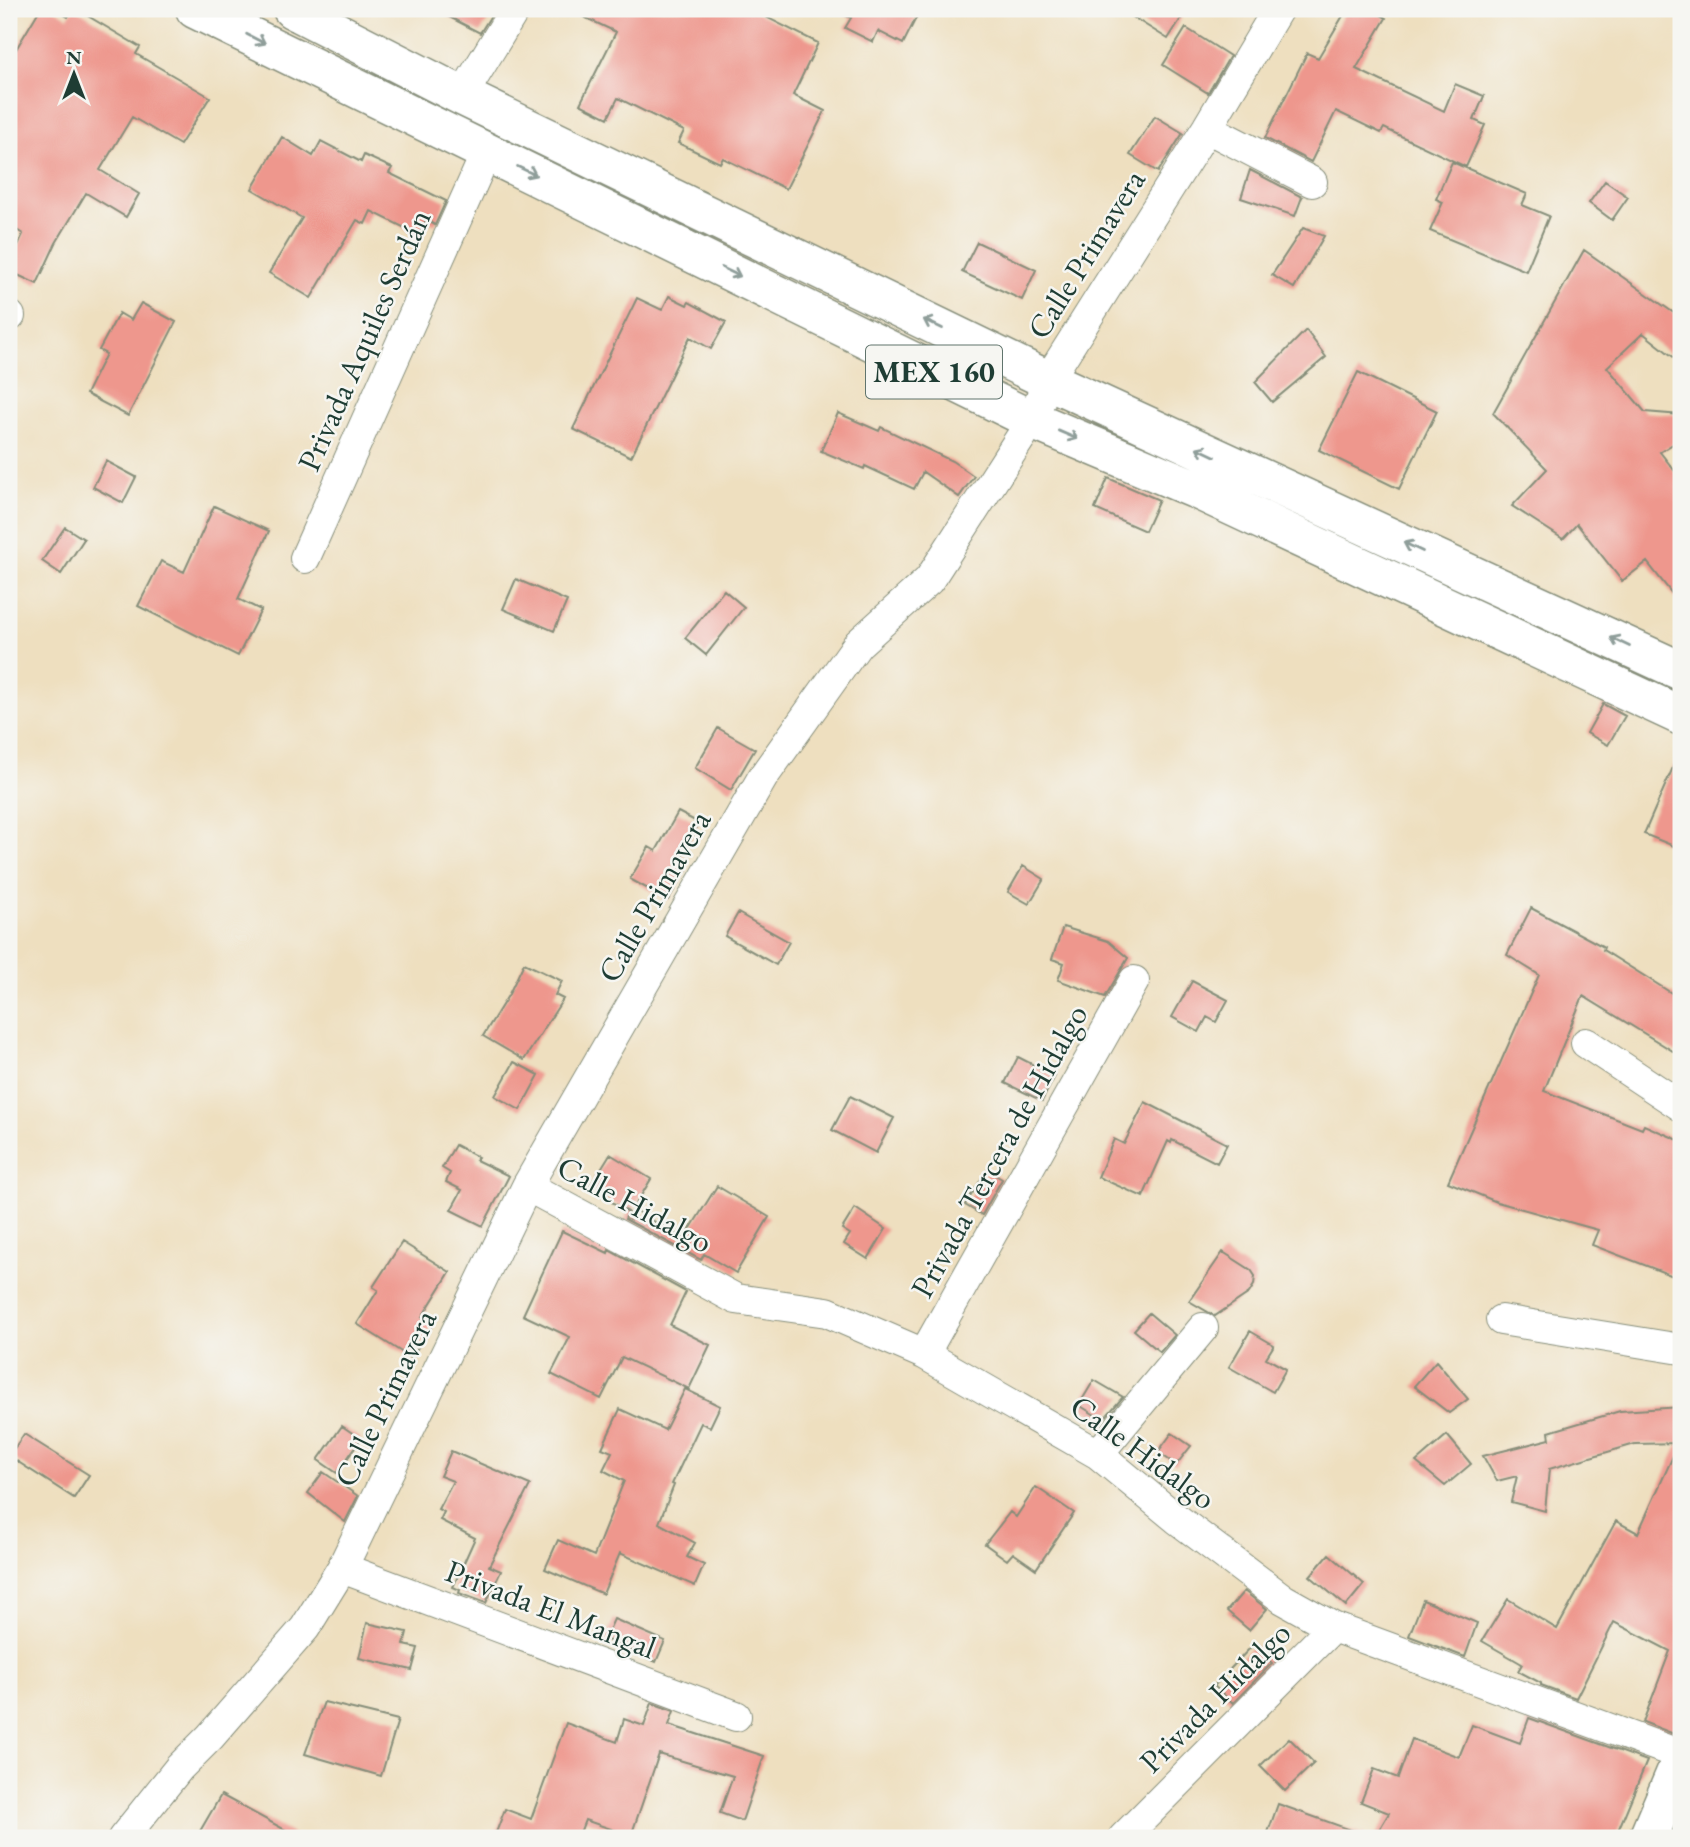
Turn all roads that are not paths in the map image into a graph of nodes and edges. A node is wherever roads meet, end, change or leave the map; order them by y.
1 (195, 9) edge
2 (292, 9) edge
3 (515, 9) edge
4 (1279, 9) edge
5 (378, 52) junction
6 (355, 88) junction
7 (462, 96) junction
8 (1207, 128) junction
9 (487, 151) junction
10 (1312, 182) dead end
11 (1048, 380) junction
12 (1032, 420) junction
13 (305, 558) dead end
14 (1681, 671) edge
15 (1681, 716) edge
16 (1134, 981) dead end
17 (1586, 1043) dead end
18 (1681, 1106) edge
19 (527, 1186) junction
20 (1501, 1320) dead end
21 (1203, 1328) dead end
22 (1681, 1349) edge
23 (924, 1354) junction
24 (1098, 1454) junction
25 (342, 1568) junction
26 (1333, 1627) junction
27 (736, 1716) dead end
28 (1681, 1758) edge
29 (123, 1838) edge
30 (1123, 1838) edge
31 (1648, 1838) edge

1 -> 6 main road, MEX 160
2 - 5 main road, MEX 160
3 - 7 street
4 - 8 street, Calle Primavera
5 - 6 street
5 - 7 main road, MEX 160
6 - 9 main road, MEX 160
11 -> 7 main road, MEX 160
8 - 10 street
8 - 11 street, Calle Primavera
9 -> 12 main road, MEX 160
9 - 13 street, Privada Aquiles Serdán
11 - 12 street, Calle Primavera
14 -> 11 main road, MEX 160
12 -> 15 main road, MEX 160
12 - 19 street, Calle Primavera
16 - 23 street, Privada Tercera de Hidalgo
17 - 18 street
19 - 23 street, Calle Hidalgo
19 - 25 street, Calle Primavera
20 - 22 street
21 - 24 street
23 - 24 street, Calle Hidalgo
24 - 26 street, Calle Hidalgo
25 - 27 street, Privada El Mangal
25 - 29 street, Calle Primavera
26 - 28 street, Calle Hidalgo
26 - 30 street, Privada Hidalgo
28 - 31 main road

